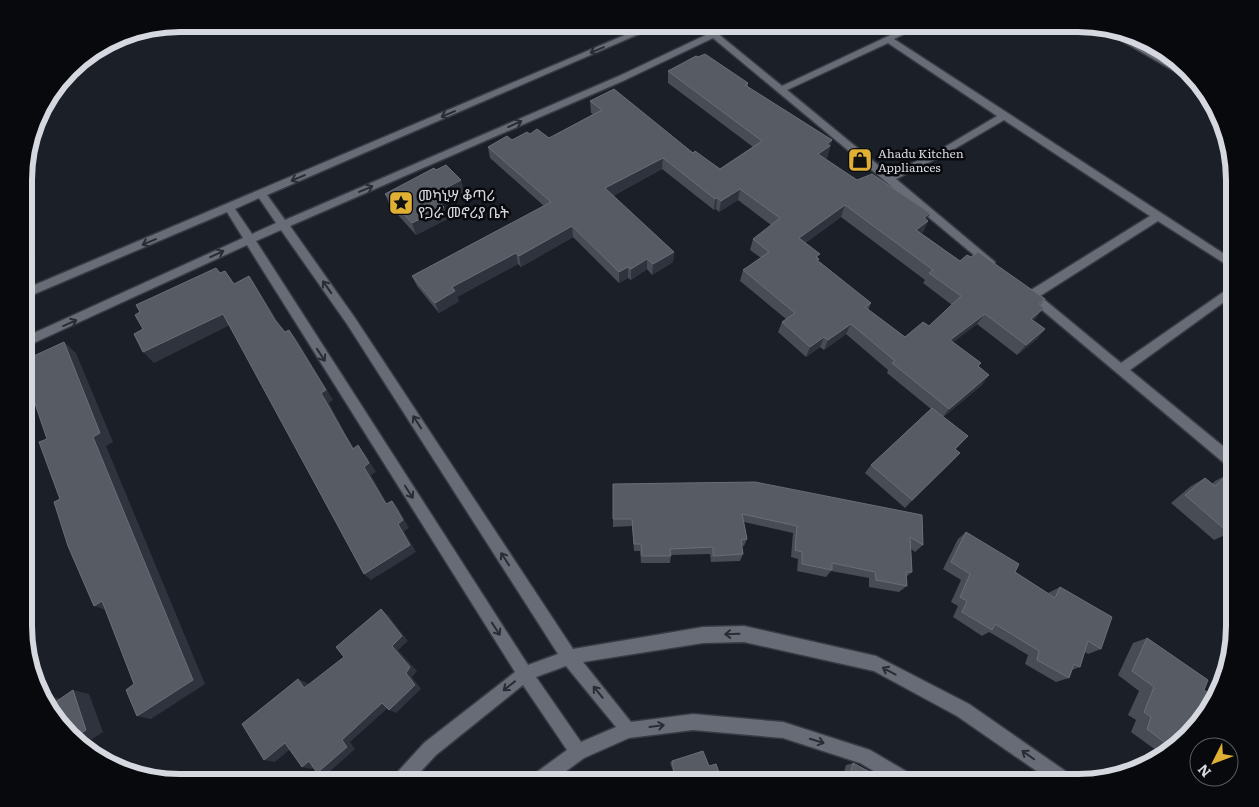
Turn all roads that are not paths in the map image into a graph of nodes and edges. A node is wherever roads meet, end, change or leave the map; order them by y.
1 (639, 32) edge
2 (710, 32) edge
3 (904, 32) edge
4 (714, 35) junction
5 (888, 39) junction
6 (1130, 42) edge
7 (1172, 66) edge
8 (782, 89) junction
9 (1004, 116) junction
10 (887, 179) junction
11 (261, 194) junction
12 (229, 207) junction
13 (1159, 215) junction
14 (284, 224) junction
15 (248, 240) junction
16 (1226, 260) edge
17 (1000, 271) edge
18 (33, 291) edge
19 (1226, 294) edge
20 (33, 338) edge
21 (1121, 370) junction
22 (1226, 457) edge
23 (569, 657) junction
24 (525, 674) junction
25 (628, 730) junction
26 (578, 752) junction
27 (407, 774) edge
28 (548, 774) edge
29 (895, 774) edge
30 (1055, 774) edge

1 -> 11 street
2 - 4 street
3 - 5 street
4 - 8 street
14 -> 4 street
5 - 8 street
5 - 9 street
6 - 7 street
8 - 10 street
9 - 10 street
9 - 13 street
10 - 17 street
11 - 12 street
11 - 14 street
12 - 15 street
12 -> 18 street
13 - 16 street
13 - 21 street
14 - 15 street
23 -> 14 street
20 -> 15 street
15 -> 24 street
19 - 21 street
21 - 22 street
23 - 24 street
25 -> 23 street
30 -> 23 street
24 - 26 street
24 -> 27 street
25 - 26 street
25 -> 29 street
26 - 28 street

